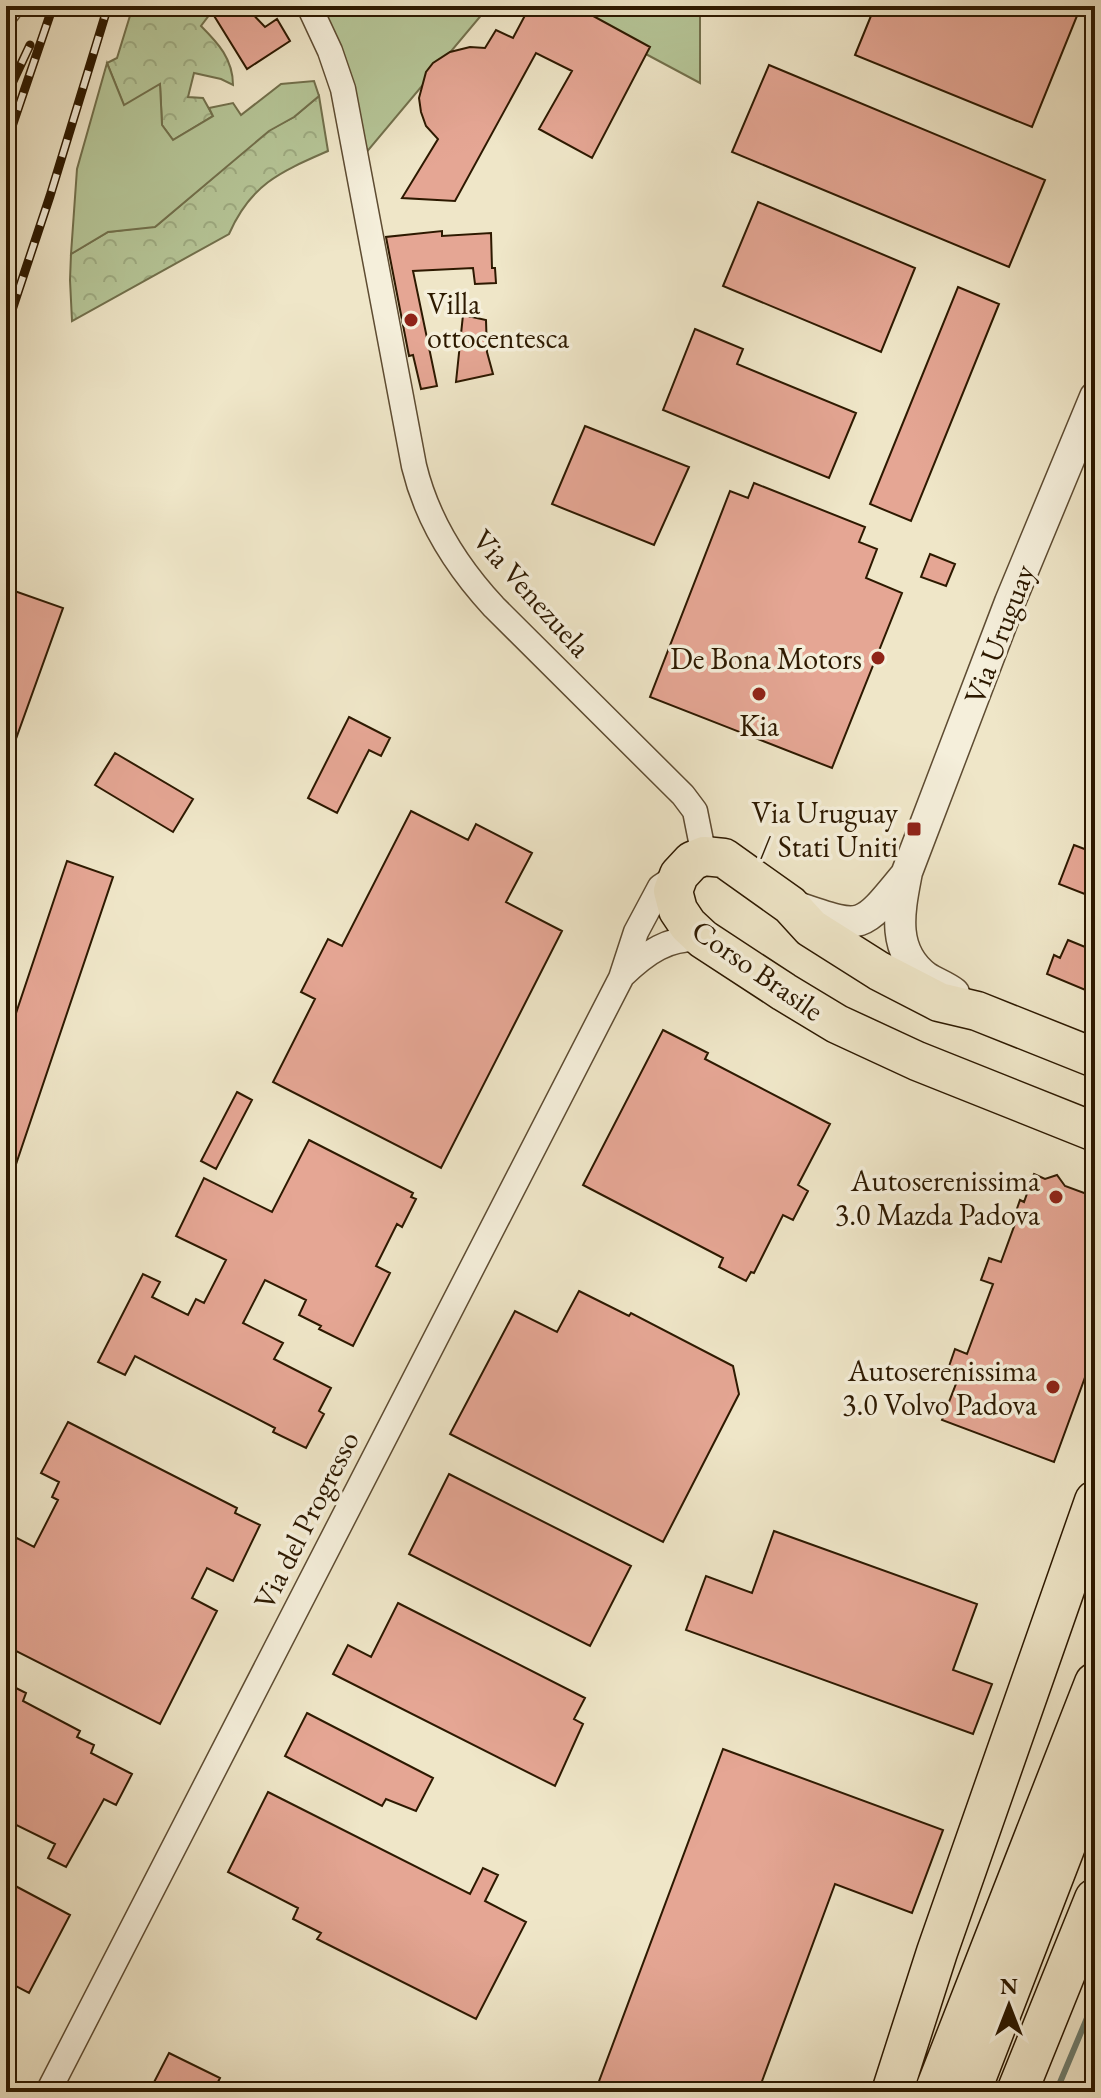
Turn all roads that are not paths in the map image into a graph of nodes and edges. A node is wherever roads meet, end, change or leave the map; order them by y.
1 (12, 6) edge
2 (309, 6) edge
3 (6, 14) edge
4 (1095, 397) edge
5 (694, 853) junction
6 (907, 872) junction
7 (790, 905) junction
8 (703, 939) junction
9 (621, 978) junction
10 (977, 1011) junction
11 (1095, 1058) edge
12 (1095, 1132) edge
13 (1095, 1501) edge
14 (1095, 1683) edge
15 (1095, 1768) edge
16 (1095, 1899) edge
17 (48, 2092) edge
18 (892, 2092) edge
19 (935, 2092) edge
20 (970, 2092) edge
21 (1017, 2092) edge

1 - 3 street
2 - 5 street, Via Venezuela
4 - 6 street, Via Uruguay
5 - 7 main road
5 - 8 main road, Corso Brasile
5 - 9 street, Via del Progresso
6 - 7 street, Via Uruguay
6 - 10 street, Via Uruguay
7 - 10 main road
8 - 9 street, Via del Progresso
8 - 12 main road, Corso Brasile
9 - 17 street, Via del Progresso
10 - 11 main road
13 - 18 highway
14 - 19 highway
15 - 20 highway
16 - 21 highway

